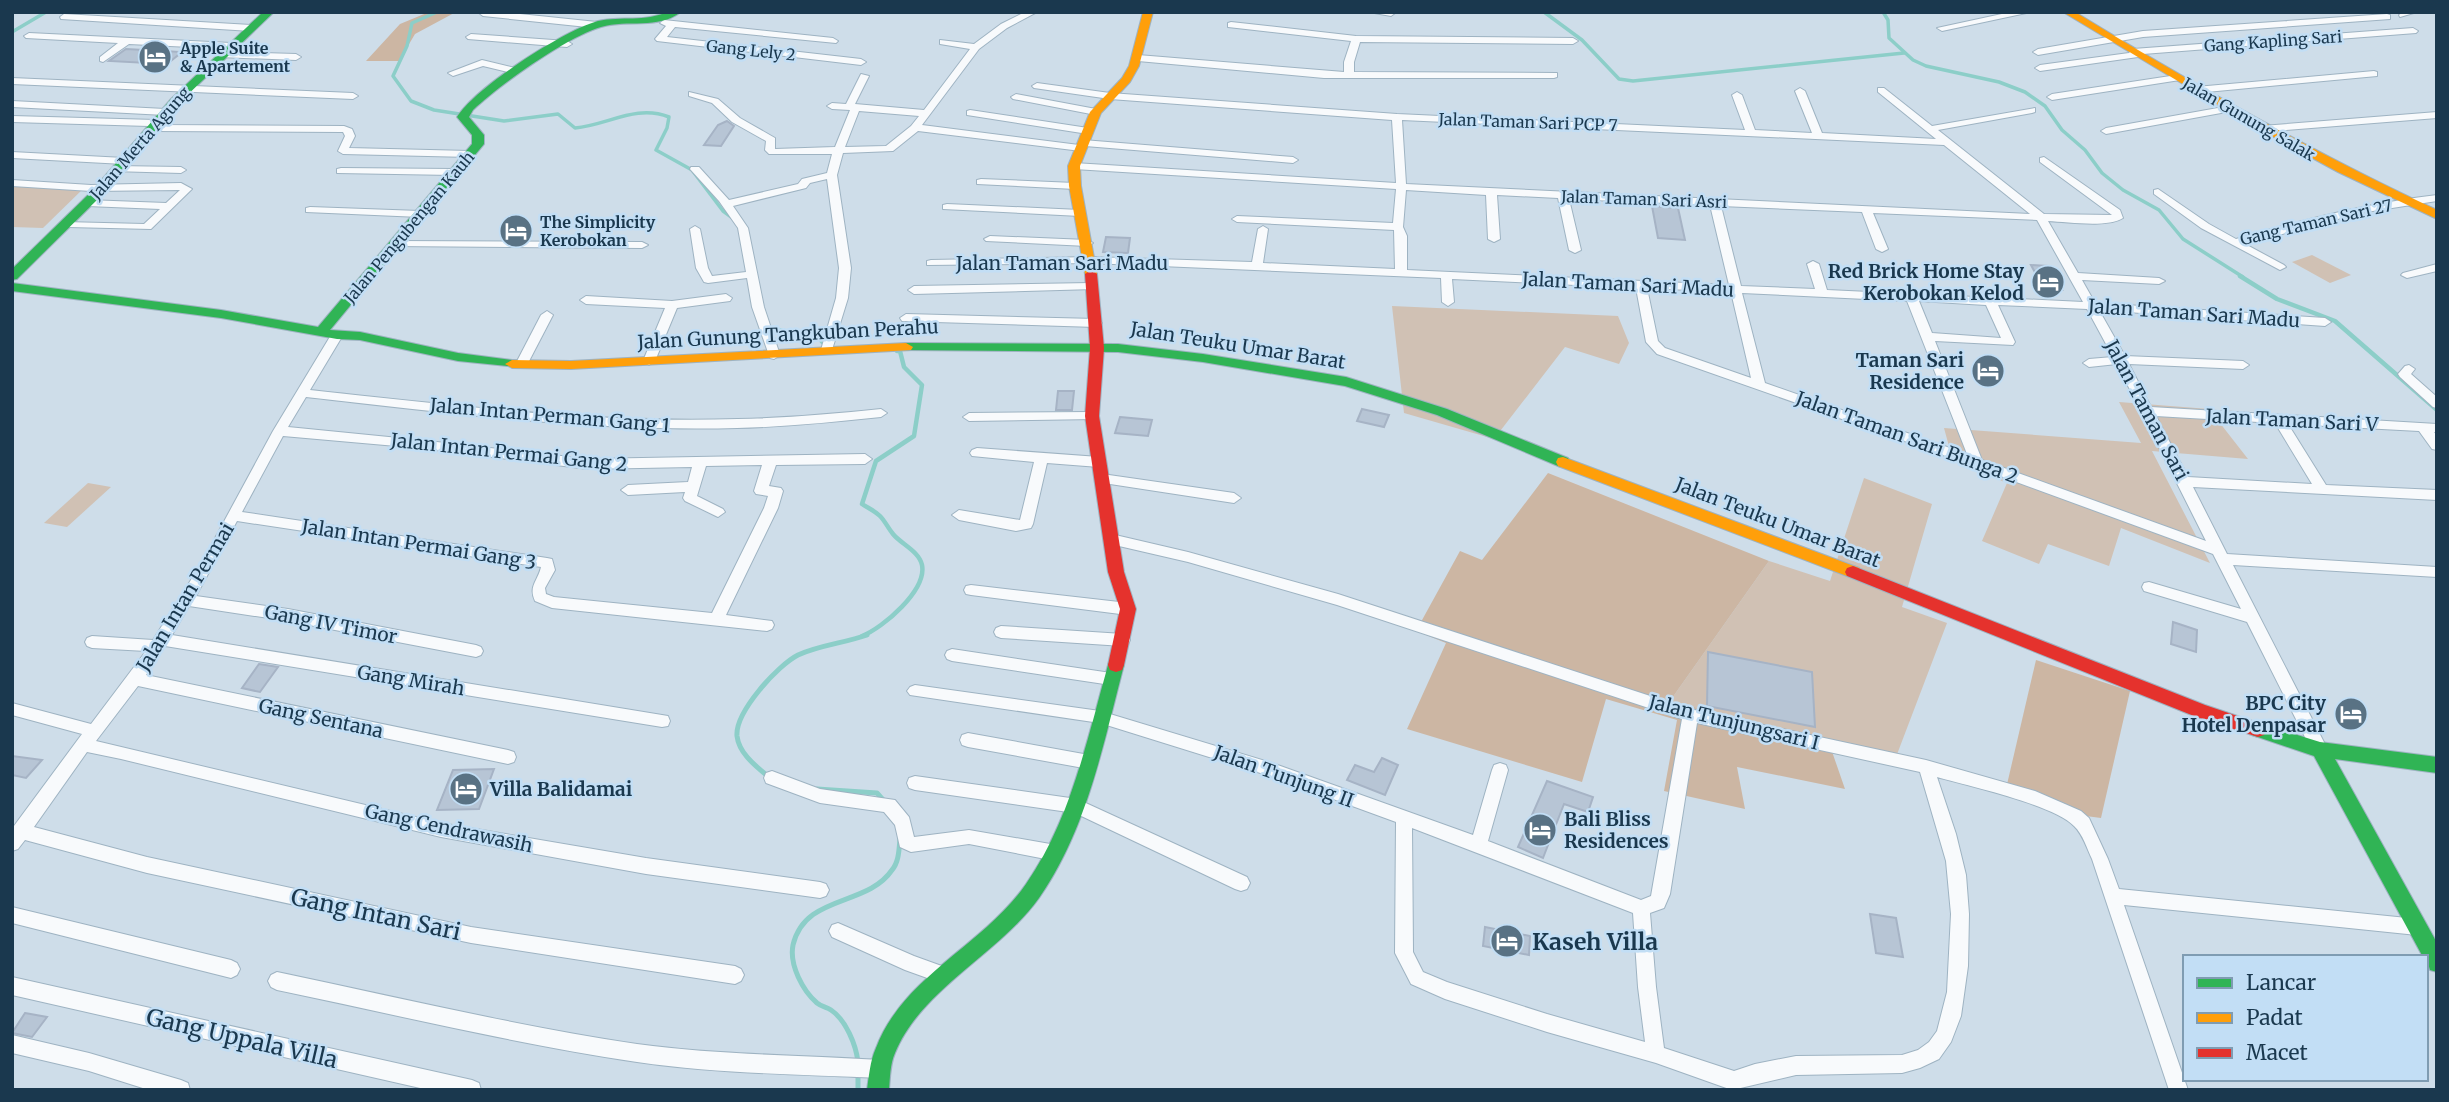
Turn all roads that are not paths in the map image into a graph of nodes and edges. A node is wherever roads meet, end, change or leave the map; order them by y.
1 (270, 12) edge
2 (1033, 12) edge
3 (1148, 12) edge
4 (1373, 12) edge
5 (2027, 12) edge
6 (2068, 12) edge
7 (2413, 12) edge
8 (483, 13) edge
9 (1391, 13) edge
10 (2403, 15) dead end
11 (64, 17) dead end
12 (2387, 17) dead end
13 (669, 19) edge
14 (597, 25) junction
15 (1231, 25) dead end
16 (251, 28) junction
17 (1942, 28) dead end
18 (2413, 31) dead end
19 (29, 36) dead end
20 (471, 37) dead end
21 (1356, 39) junction
22 (2112, 39) junction
23 (127, 41) junction
24 (833, 41) dead end
25 (1573, 41) dead end
26 (943, 42) dead end
27 (566, 44) junction
28 (976, 47) junction
29 (227, 50) junction
30 (2038, 52) dead end
31 (2135, 53) junction
32 (296, 57) dead end
33 (1138, 58) junction
34 (103, 59) dead end
35 (861, 62) dead end
36 (2040, 68) dead end
37 (516, 71) junction
38 (453, 73) dead end
39 (2374, 74) dead end
40 (1349, 75) junction
41 (1554, 75) dead end
42 (864, 76) dead end
43 (2176, 78) junction
44 (12, 80) edge
45 (1037, 86) dead end
46 (188, 88) junction
47 (1881, 90) dead end
48 (2196, 90) junction
49 (1800, 91) dead end
50 (692, 94) dead end
51 (1737, 95) dead end
52 (353, 96) dead end
53 (1110, 96) junction
54 (1016, 97) dead end
55 (2052, 97) dead end
56 (12, 104) edge
57 (832, 106) dead end
58 (853, 107) junction
59 (2229, 109) junction
60 (947, 110) dead end
61 (2032, 110) dead end
62 (927, 111) junction
63 (1096, 112) junction
64 (970, 113) dead end
65 (2437, 114) edge
66 (1396, 117) junction
67 (12, 119) edge
68 (158, 121) junction
69 (920, 128) dead end
70 (1930, 129) junction
71 (2262, 129) junction
72 (2106, 131) dead end
73 (1751, 132) junction
74 (1818, 136) junction
75 (1084, 141) junction
76 (1946, 142) junction
77 (838, 152) junction
78 (470, 154) junction
79 (12, 155) edge
80 (1293, 160) dead end
81 (2044, 160) dead end
82 (120, 165) junction
83 (1074, 166) junction
84 (695, 169) dead end
85 (181, 170) dead end
86 (341, 171) dead end
87 (453, 172) junction
88 (832, 175) junction
89 (981, 182) dead end
90 (12, 183) edge
91 (1074, 186) junction
92 (1401, 187) junction
93 (101, 188) junction
94 (1491, 192) junction
95 (2158, 192) dead end
96 (1563, 195) junction
97 (2437, 198) edge
98 (1714, 201) junction
99 (2405, 201) junction
100 (87, 203) junction
101 (727, 204) junction
102 (170, 206) junction
103 (947, 207) dead end
104 (1866, 208) junction
105 (310, 210) dead end
106 (1080, 213) junction
107 (420, 214) junction
108 (2437, 215) edge
109 (2040, 216) junction
110 (1237, 219) dead end
111 (68, 224) junction
112 (1398, 227) junction
113 (695, 229) dead end
114 (1263, 229) dead end
115 (990, 239) dead end
116 (1494, 239) dead end
117 (1087, 243) junction
118 (2235, 243) junction
119 (395, 244) junction
120 (642, 246) dead end
121 (1882, 249) dead end
122 (1575, 250) dead end
123 (1090, 260) junction
124 (931, 263) dead end
125 (1812, 264) dead end
126 (1257, 266) junction
127 (2280, 267) dead end
128 (2437, 267) edge
129 (1401, 273) junction
130 (753, 274) junction
131 (1446, 275) junction
132 (2407, 275) dead end
133 (2075, 276) junction
134 (12, 278) edge
135 (2160, 281) dead end
136 (1641, 285) junction
137 (12, 287) edge
138 (1091, 287) junction
139 (914, 290) dead end
140 (1736, 290) junction
141 (1822, 294) junction
142 (726, 298) dead end
143 (1912, 298) junction
144 (586, 300) dead end
145 (1448, 302) dead end
146 (1991, 302) junction
147 (672, 305) junction
148 (165, 306) junction
149 (2091, 306) junction
150 (547, 316) dead end
151 (906, 318) dead end
152 (2325, 322) dead end
153 (1096, 323) junction
154 (329, 334) junction
155 (1927, 337) junction
156 (1097, 348) junction
157 (827, 350) junction
158 (774, 355) junction
159 (2121, 360) junction
160 (649, 361) junction
161 (2089, 363) dead end
162 (522, 365) junction
163 (2243, 365) dead end
164 (2409, 369) dead end
165 (1759, 384) junction
166 (303, 393) junction
167 (2437, 404) edge
168 (2147, 411) junction
169 (881, 413) dead end
170 (1092, 416) junction
171 (969, 417) dead end
172 (2279, 419) junction
173 (2430, 427) edge
174 (279, 431) junction
175 (2437, 446) edge
176 (977, 453) dead end
177 (865, 458) dead end
178 (1041, 459) junction
179 (770, 462) junction
180 (700, 463) junction
181 (1977, 463) junction
182 (1100, 471) junction
183 (2184, 482) junction
184 (693, 487) junction
185 (628, 490) dead end
186 (2323, 490) junction
187 (2437, 495) edge
188 (1234, 498) dead end
189 (718, 512) dead end
190 (959, 515) dead end
191 (234, 516) junction
192 (1111, 539) junction
193 (2221, 555) junction
194 (2437, 572) edge
195 (2149, 587) dead end
196 (971, 590) dead end
197 (185, 600) junction
198 (1128, 609) junction
199 (2253, 618) junction
200 (716, 620) junction
201 (767, 625) dead end
202 (1001, 632) dead end
203 (1123, 640) junction
204 (92, 642) dead end
205 (159, 642) junction
206 (476, 651) dead end
207 (952, 655) dead end
208 (135, 679) junction
209 (1111, 679) junction
210 (915, 691) dead end
211 (12, 709) edge
212 (1690, 715) junction
213 (1100, 717) junction
214 (662, 721) dead end
215 (94, 731) junction
216 (968, 740) dead end
217 (83, 745) junction
218 (2320, 750) junction
219 (508, 757) dead end
220 (1089, 762) junction
221 (2437, 765) edge
222 (1926, 767) junction
223 (1500, 770) dead end
224 (772, 778) dead end
225 (915, 783) dead end
226 (1077, 806) junction
227 (1404, 820) junction
228 (16, 838) edge
229 (1479, 845) junction
230 (1056, 853) junction
231 (1241, 883) dead end
232 (820, 890) dead end
233 (2112, 896) junction
234 (1641, 908) junction
235 (12, 915) edge
236 (2417, 927) junction
237 (838, 930) dead end
238 (2437, 963) edge
239 (231, 970) dead end
240 (736, 975) dead end
241 (944, 975) junction
242 (276, 981) dead end
243 (12, 986) edge
244 (12, 1044) edge
245 (1656, 1054) junction
246 (881, 1069) junction
247 (1735, 1086) edge
248 (181, 1090) edge
249 (472, 1090) edge
250 (878, 1090) edge
251 (2179, 1090) edge

1 - 16 street, Jalan Merta Agung
2 - 28 street
3 - 33 street
4 - 9 street
5 - 17 street
6 - 22 street, Jalan Gunung Salak
7 - 10 street
8 - 14 street
11 - 16 street
12 - 22 street
13 - 14 street, Jalan Pengubengan Kauh
13 - 24 street
13 - 35 street, Gang Lely 2
14 - 27 street, Jalan Pengubengan Kauh
15 - 21 street
16 - 29 street, Jalan Merta Agung
18 - 31 street, Gang Kapling Sari
19 - 23 street
20 - 27 street
21 - 25 street
21 - 40 street
22 - 30 street
22 - 31 street, Jalan Gunung Salak
23 - 29 street
23 - 34 street
26 - 28 street
27 - 37 street, Jalan Pengubengan Kauh
28 - 62 street
29 - 32 street
29 - 46 street, Jalan Merta Agung
31 - 36 street, Gang Kapling Sari
31 - 43 street, Jalan Gunung Salak
33 - 40 street
33 - 53 street
37 - 38 street
37 - 78 street, Jalan Pengubengan Kauh
39 - 48 street
40 - 41 street
42 - 58 street
43 - 48 street, Jalan Gunung Salak
43 - 55 street
44 - 46 street
45 - 53 street, Jalan Taman Sari PCP 7
46 - 52 street
46 - 68 street, Jalan Merta Agung
47 - 70 street, Jalan Taman Sari
48 - 59 street, Jalan Gunung Salak
49 - 74 street
50 - 77 street
51 - 73 street
53 - 63 street
53 - 66 street, Jalan Taman Sari PCP 7
54 - 63 street
56 - 68 street
57 - 58 street
58 - 62 street
58 - 77 street
59 - 71 street, Jalan Gunung Salak
59 - 72 street
60 - 62 street
61 - 70 street
62 - 77 street
63 - 75 street
64 - 75 street
65 - 71 street
66 - 73 street, Jalan Taman Sari PCP 7
66 - 92 street
67 - 68 street
68 - 78 street
68 - 82 street, Jalan Merta Agung
69 - 75 street
70 - 76 street, Jalan Taman Sari
71 - 99 street, Jalan Gunung Salak
73 - 74 street, Jalan Taman Sari PCP 7
74 - 76 street, Jalan Taman Sari PCP 7
75 - 80 street
75 - 83 street
76 - 109 street, Jalan Taman Sari
77 - 88 street
78 - 87 street, Jalan Pengubengan Kauh
79 - 82 street
81 - 109 street, Jalan Taman Sari Asri
82 - 85 street
82 - 93 street, Jalan Merta Agung
83 - 91 street
83 - 92 street, Jalan Taman Sari Asri
84 - 101 street
86 - 87 street
87 - 107 street, Jalan Pengubengan Kauh
88 - 101 street
88 - 157 street
89 - 91 street
90 - 93 street
91 - 106 street
92 - 94 street, Jalan Taman Sari Asri
92 - 112 street
93 - 100 street, Jalan Merta Agung
93 - 102 street
94 - 96 street, Jalan Taman Sari Asri
94 - 116 street
95 - 118 street, Gang Taman Sari 27
96 - 98 street, Jalan Taman Sari Asri
96 - 122 street
97 - 99 street, Gang Taman Sari 27
98 - 104 street, Jalan Taman Sari Asri
98 - 140 street
99 - 108 street, Jalan Gunung Salak
99 - 118 street, Gang Taman Sari 27
100 - 102 street
100 - 111 street, Jalan Merta Agung
101 - 130 street
102 - 111 street
103 - 106 street
104 - 109 street, Jalan Taman Sari Asri
104 - 121 street
105 - 107 street
106 - 117 street
107 - 119 street, Jalan Pengubengan Kauh
109 - 133 street, Jalan Taman Sari
110 - 112 street
111 - 134 street, Jalan Merta Agung
112 - 129 street
113 - 130 street
114 - 126 street
115 - 117 street
117 - 123 street
118 - 127 street
119 - 120 street
119 - 154 street, Jalan Pengubengan Kauh
123 - 124 street, Jalan Taman Sari Madu
123 - 126 street, Jalan Taman Sari Madu
123 - 138 street
125 - 141 street
126 - 129 street, Jalan Taman Sari Madu
128 - 132 street
129 - 131 street, Jalan Taman Sari Madu
130 - 158 street
131 - 136 street, Jalan Taman Sari Madu
131 - 145 street
133 - 135 street
133 - 149 street, Jalan Taman Sari
134 - 148 street, Jalan Gunung Tangkuban Perahu
136 - 140 street, Jalan Taman Sari Madu
136 - 165 street, Jalan Taman Sari Bunga 2
137 - 148 street, Jalan Gunung Tangkuban Perahu
138 - 139 street
138 - 153 street
140 - 141 street, Jalan Taman Sari Madu
140 - 165 street
141 - 143 street, Jalan Taman Sari Madu
142 - 147 street
143 - 146 street, Jalan Taman Sari Madu
143 - 155 street
144 - 147 street
146 - 149 street, Jalan Taman Sari Madu
146 - 155 street
147 - 160 street
148 - 154 street, Jalan Gunung Tangkuban Perahu
149 - 152 street, Jalan Taman Sari Madu
149 - 159 street, Jalan Taman Sari
150 - 162 street
151 - 153 street
153 - 156 street
154 - 162 street, Jalan Gunung Tangkuban Perahu
154 - 166 street, Jalan Intan Permai
155 - 181 street
156 - 157 street, Jalan Gunung Tangkuban Perahu
156 - 170 street
156 - 218 street, Jalan Teuku Umar Barat
157 - 158 street, Jalan Gunung Tangkuban Perahu
158 - 160 street, Jalan Gunung Tangkuban Perahu
159 - 161 street
159 - 163 street
159 - 168 street, Jalan Taman Sari
160 - 162 street, Jalan Gunung Tangkuban Perahu
164 - 167 street
165 - 181 street, Jalan Taman Sari Bunga 2
166 - 169 street, Jalan Intan Perman Gang 1
166 - 174 street, Jalan Intan Permai
168 - 172 street, Jalan Taman Sari V
168 - 183 street, Jalan Taman Sari
170 - 171 street
170 - 182 street
172 - 173 street, Jalan Taman Sari V
172 - 186 street
173 - 175 street
174 - 180 street, Jalan Intan Permai Gang 2
174 - 191 street, Jalan Intan Permai
176 - 178 street
177 - 179 street, Jalan Intan Permai Gang 2
178 - 182 street
178 - 190 street
179 - 180 street, Jalan Intan Permai Gang 2
179 - 200 street
180 - 184 street
181 - 193 street, Jalan Taman Sari Bunga 2
182 - 188 street
182 - 192 street
183 - 186 street
183 - 193 street, Jalan Taman Sari
184 - 185 street
184 - 189 street
186 - 187 street
191 - 197 street, Jalan Intan Permai
191 - 200 street, Jalan Intan Permai Gang 3
192 - 198 street
192 - 212 street, Jalan Tunjungsari I
193 - 194 street, Jalan Taman Sari Bunga 2
193 - 199 street, Jalan Taman Sari
195 - 199 street
196 - 198 street
197 - 205 street, Jalan Intan Permai
197 - 206 street, Gang IV Timor
198 - 203 street
199 - 218 street, Jalan Taman Sari
200 - 201 street, Jalan Intan Permai Gang 3
202 - 203 street
203 - 209 street
204 - 205 street, Gang Mirah
205 - 208 street, Jalan Intan Permai
205 - 214 street, Gang Mirah
207 - 209 street
208 - 215 street, Jalan Intan Permai
208 - 219 street, Gang Sentana
209 - 213 street
210 - 213 street, Jalan Tunjung II
211 - 215 street
212 - 222 street, Jalan Tunjungsari I
212 - 234 street
213 - 220 street
213 - 227 street, Jalan Tunjung II
215 - 217 street, Jalan Intan Permai
216 - 220 street
217 - 228 street, Jalan Intan Permai
217 - 232 street, Gang Cendrawasih
218 - 221 street, Jalan Teuku Umar Barat
218 - 236 street
220 - 226 street
222 - 233 street, Jalan Tunjungsari I
222 - 247 street
223 - 229 street
224 - 230 street
225 - 226 street
226 - 230 street
226 - 231 street
227 - 229 street, Jalan Tunjung II
227 - 245 street
228 - 240 street, Gang Intan Sari
229 - 234 street, Jalan Tunjung II
230 - 241 street
233 - 236 street
233 - 251 street, Jalan Tunjungsari I
234 - 245 street
235 - 239 street
236 - 238 street
237 - 241 street
241 - 246 street
242 - 246 street
243 - 249 street, Gang Uppala Villa
244 - 248 street
245 - 247 street
246 - 250 street

